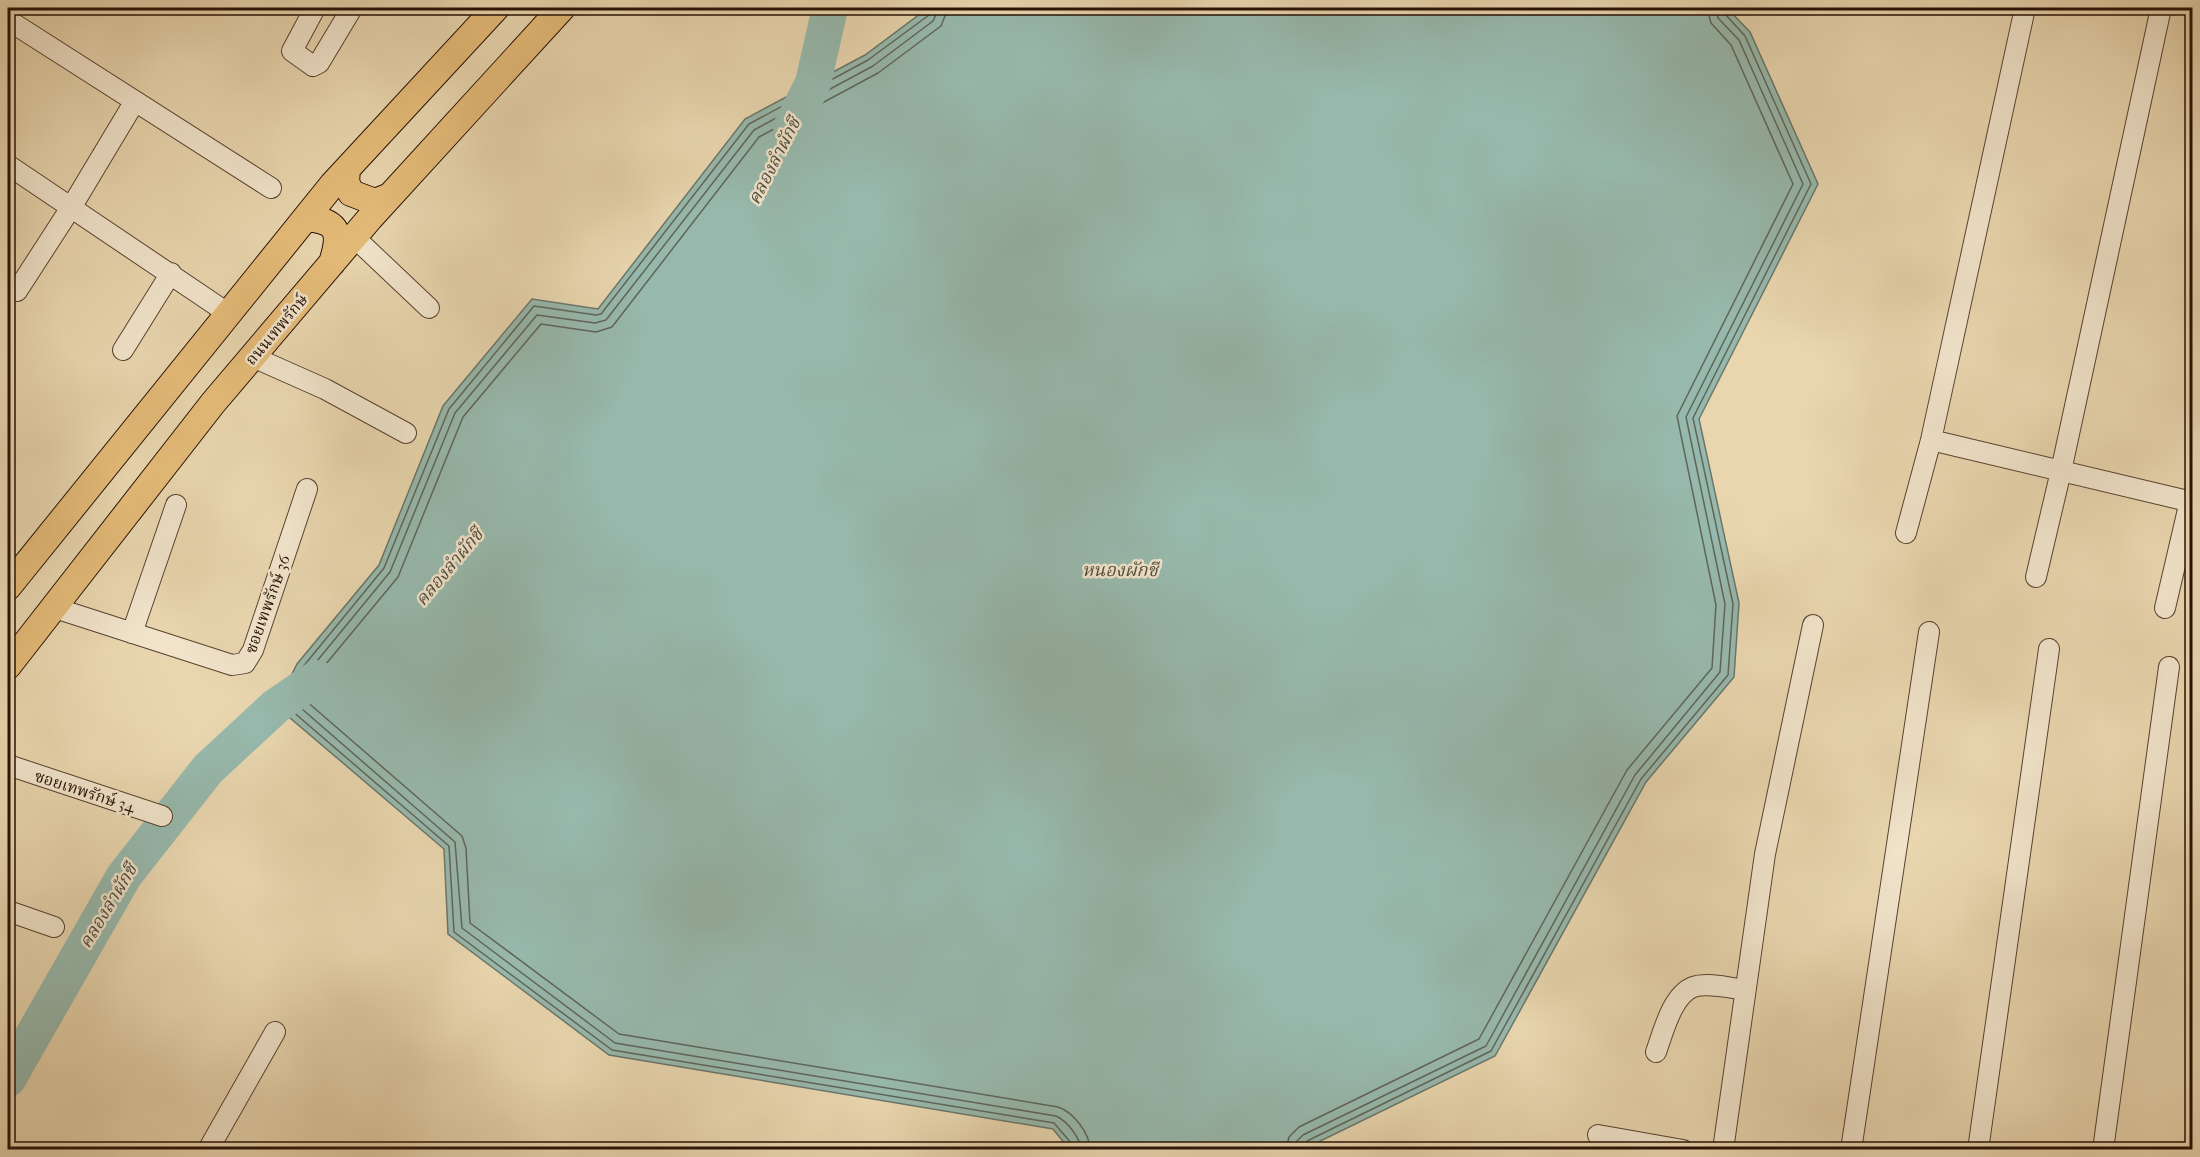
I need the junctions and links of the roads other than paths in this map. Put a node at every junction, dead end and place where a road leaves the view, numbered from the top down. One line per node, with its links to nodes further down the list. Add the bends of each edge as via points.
1 (315, 8): 2 (street, via 292,51 313,66 319,63)
2 (352, 8)
3 (495, 8): 10 (main road)
4 (562, 8): 12 (main road, ถนนเทพรักษ์)
5 (2025, 8): 24 (street)
6 (2161, 8): 25 (street)
7 (8, 20): 8 (street)
8 (135, 101): 11 (street); 13 (street)
9 (8, 165): 13 (street)
10 (347, 170): 12 (main road, via 346,182 351,193 375,202); 14 (main road)
11 (271, 188)
12 (390, 196): 15 (main road, ถนนเทพรักษ์)
13 (72, 206): 17 (street); 18 (street)
14 (306, 218): 16 (main road, via 325,220 335,229 338,243); 20 (main road)
15 (354, 237): 16 (main road, ถนนเทพรักษ์); 19 (street)
16 (332, 263): 22 (main road, ถนนเทพรักษ์)
17 (171, 273): 20 (street); 21 (street)
18 (17, 291)
19 (429, 308)
20 (229, 314): 31 (main road)
21 (123, 350)
22 (253, 357): 23 (street, via 325,389); 32 (main road, ถนนเทพรักษ์)
23 (406, 433)
24 (1930, 440): 25 (street); 29 (street)
25 (2061, 471): 27 (street); 30 (street)
26 (308, 489): 36 (street, ซอยเทพรักษ์ 36, via 253,650 244,663 232,665)
27 (2192, 501): 33 (street)
28 (176, 505): 36 (street)
29 (1906, 533)
30 (2036, 577)
31 (8, 587)
32 (52, 607): 36 (street, ซอยเทพรักษ์ 36); 38 (main road, ถนนเทพรักษ์)
33 (2165, 608)
34 (1813, 625): 44 (street, via 1774,802)
35 (1929, 632): 51 (street)
36 (132, 633)
37 (2049, 649): 52 (street)
38 (8, 666)
39 (2169, 668): 53 (street)
40 (8, 765): 41 (street, ซอยเทพรักษ์ 34)
41 (162, 816)
42 (8, 911): 43 (street)
43 (54, 927)
44 (1745, 990): 46 (street, via 1693,987 1672,1011); 50 (street)
45 (275, 1032): 48 (street)
46 (1656, 1052)
47 (1598, 1135): 49 (street)
48 (208, 1149)
49 (1683, 1149)
50 (1723, 1149)
51 (1851, 1149)
52 (1977, 1149)
53 (2103, 1149)

